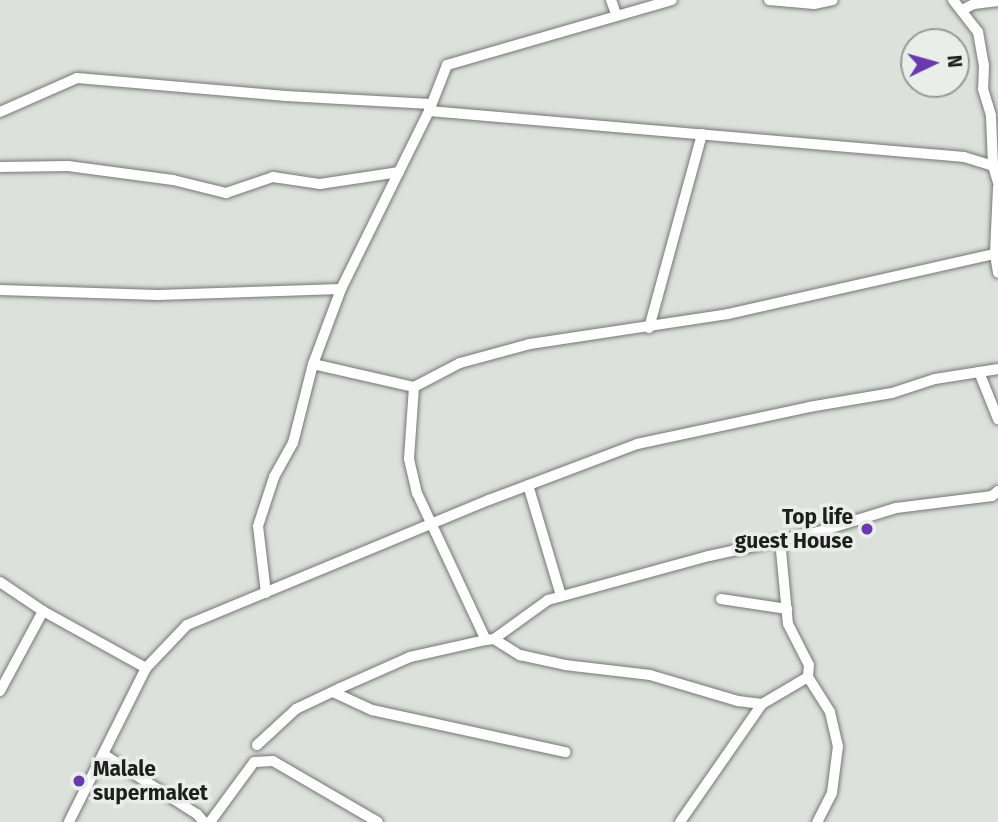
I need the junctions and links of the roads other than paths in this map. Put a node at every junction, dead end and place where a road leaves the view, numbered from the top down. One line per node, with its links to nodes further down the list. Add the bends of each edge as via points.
1 (611, 0): 8 (street)
2 (672, 0): 8 (street)
3 (769, 0): 4 (street, via 814,4)
4 (833, 0)
5 (953, 0): 7 (street)
6 (998, 1): 7 (street)
7 (962, 10): 13 (street, via 978,32)
8 (617, 14): 9 (street, via 447,65)
9 (430, 107): 10 (street, via 78,78); 11 (street); 14 (street)
10 (0, 112)
11 (702, 134): 13 (street, via 964,157); 21 (street)
12 (0, 167): 14 (street, via 68,166 173,180 226,193 273,177 320,184)
13 (995, 167): 15 (street)
14 (399, 172): 19 (street)
15 (998, 182)
16 (998, 187): 17 (street)
17 (995, 254): 18 (street); 21 (street)
18 (998, 274)
19 (341, 289): 20 (street, via 158,295); 22 (street)
20 (0, 290)
21 (649, 328): 25 (street, via 530,344 460,363)
22 (313, 364): 25 (street); 32 (street, via 293,443 274,477 258,526)
23 (998, 369): 24 (street)
24 (978, 372): 26 (street); 27 (street, via 637,444)
25 (414, 387): 29 (street, via 409,459)
26 (998, 419)
27 (528, 485): 29 (street); 33 (street)
28 (998, 491): 30 (street, via 992,496 896,508)
29 (431, 524): 32 (street); 37 (street)
30 (780, 540): 33 (street); 35 (street)
31 (0, 582): 36 (street)
32 (266, 593): 38 (street, via 187,625)
33 (561, 596): 37 (street)
34 (721, 599): 35 (street)
35 (787, 609): 39 (street, via 788,624 809,666)
36 (43, 611): 38 (street); 40 (street)
37 (490, 639): 41 (street, via 410,657); 42 (street, via 520,655 650,675)
38 (146, 668): 45 (street)
39 (808, 677): 42 (street); 51 (street, via 830,712 838,746 832,793)
40 (0, 691)
41 (335, 693): 43 (street, via 296,709); 44 (street, via 372,710)
42 (762, 704): 50 (street)
43 (257, 744)
44 (565, 752)
45 (103, 754): 46 (street); 47 (street)
46 (69, 822)
47 (204, 822)
48 (210, 822): 49 (street, via 254,762 274,761)
49 (378, 822)
50 (680, 822)
51 (817, 822)

